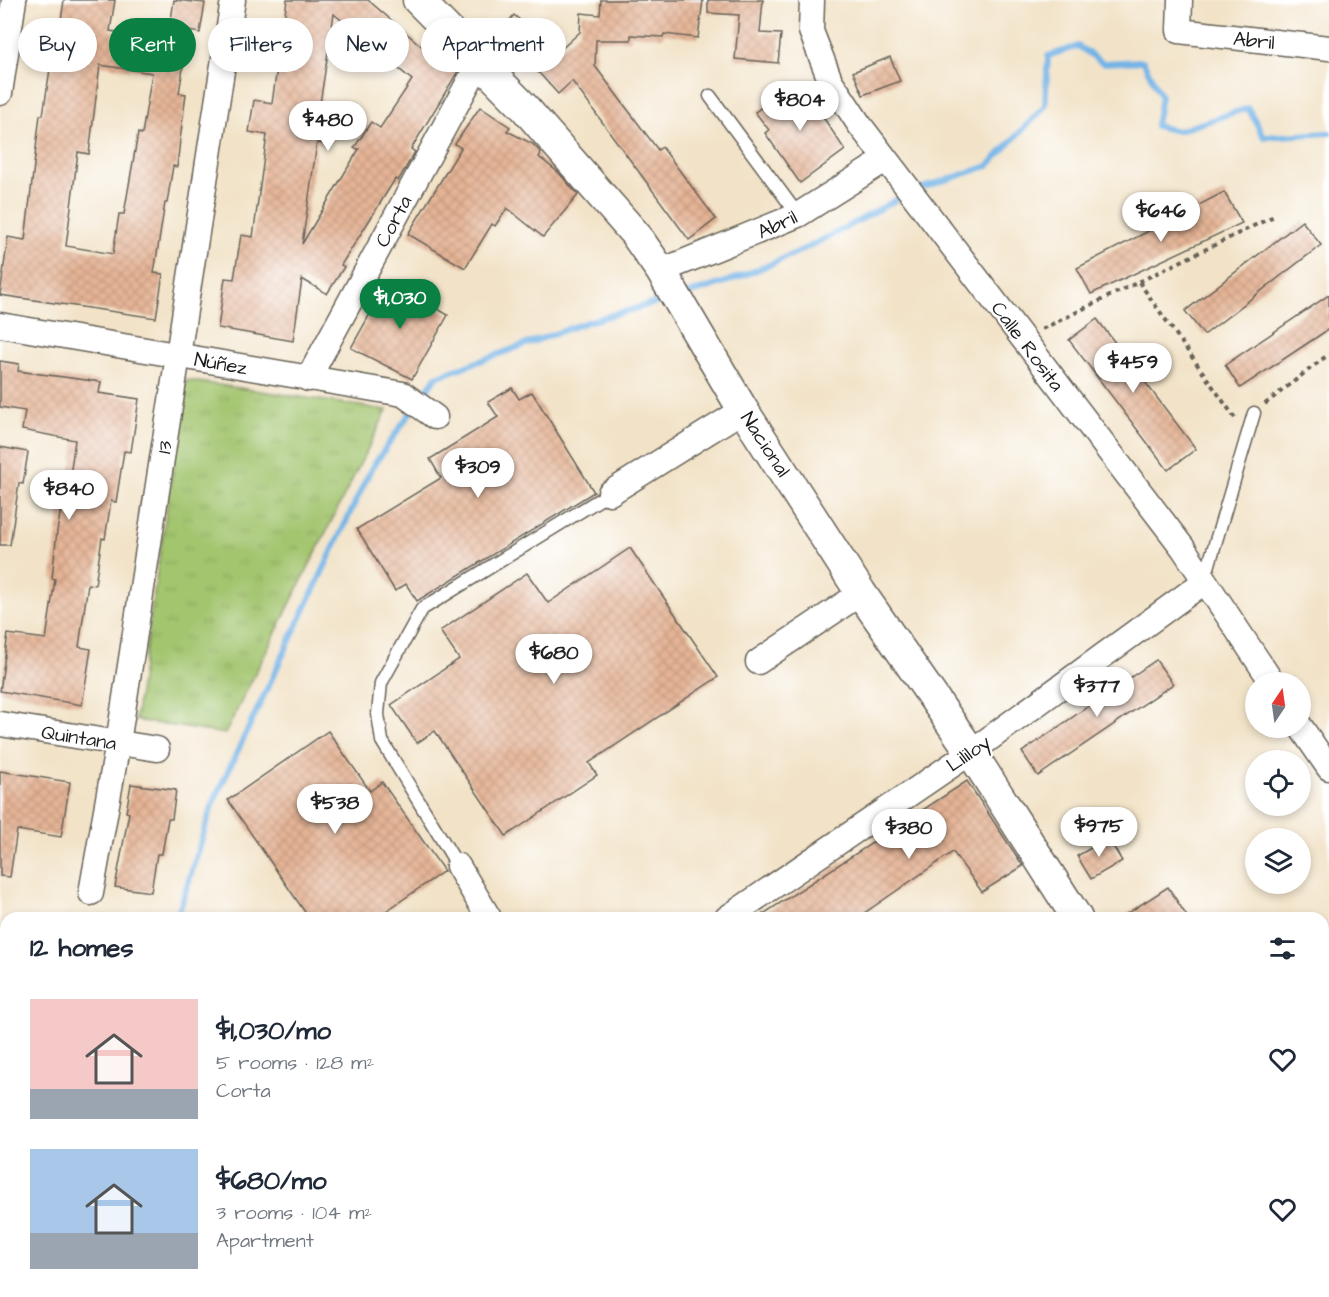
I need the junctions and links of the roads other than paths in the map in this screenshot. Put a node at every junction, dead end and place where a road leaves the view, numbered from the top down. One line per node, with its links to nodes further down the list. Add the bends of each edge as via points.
1 (14, 0): 10 (street)
2 (233, 0): 16 (street, 13)
3 (418, 0): 6 (street, Nacional)
4 (812, 0): 12 (street, Calle Rosita, via 811,31 830,80)
5 (1180, 0): 7 (street, Abril, via 1179,31)
6 (435, 18)
7 (1329, 48)
8 (474, 72): 17 (street, Corta)
9 (488, 72): 14 (street, Nacional, via 524,106 635,234)
10 (0, 93)
11 (710, 96): 13 (lane)
12 (893, 169): 13 (street, Abril); 22 (street, Calle Rosita, via 1183,548)
13 (798, 215): 14 (street, Abril)
14 (665, 278): 18 (street, Nacional)
15 (0, 325): 16 (street, Núñez)
16 (178, 356): 17 (street, Núñez); 28 (street, 13)
17 (308, 379): 20 (street, Núñez, via 403,394)
18 (743, 410): 21 (street); 23 (street, Nacional)
19 (1254, 413): 22 (lane)
20 (435, 417)
21 (610, 493): 32 (lane, via 422,609 381,683 378,714 382,741)
22 (1204, 582): 25 (street, Calle Rosita); 30 (street, Lililoy)
23 (861, 593): 24 (street); 30 (street, Nacional)
24 (758, 662)
25 (1265, 672)
26 (0, 724): 28 (street, Quintana)
27 (1308, 738): 31 (street)
28 (118, 743): 29 (street, Quintana); 33 (street, 13)
29 (157, 749)
30 (971, 752): 35 (street, Lililoy); 36 (street, Nacional)
31 (1329, 768)
32 (458, 866): 34 (street)
33 (90, 893)
34 (485, 912)
35 (736, 912)
36 (1073, 912)

